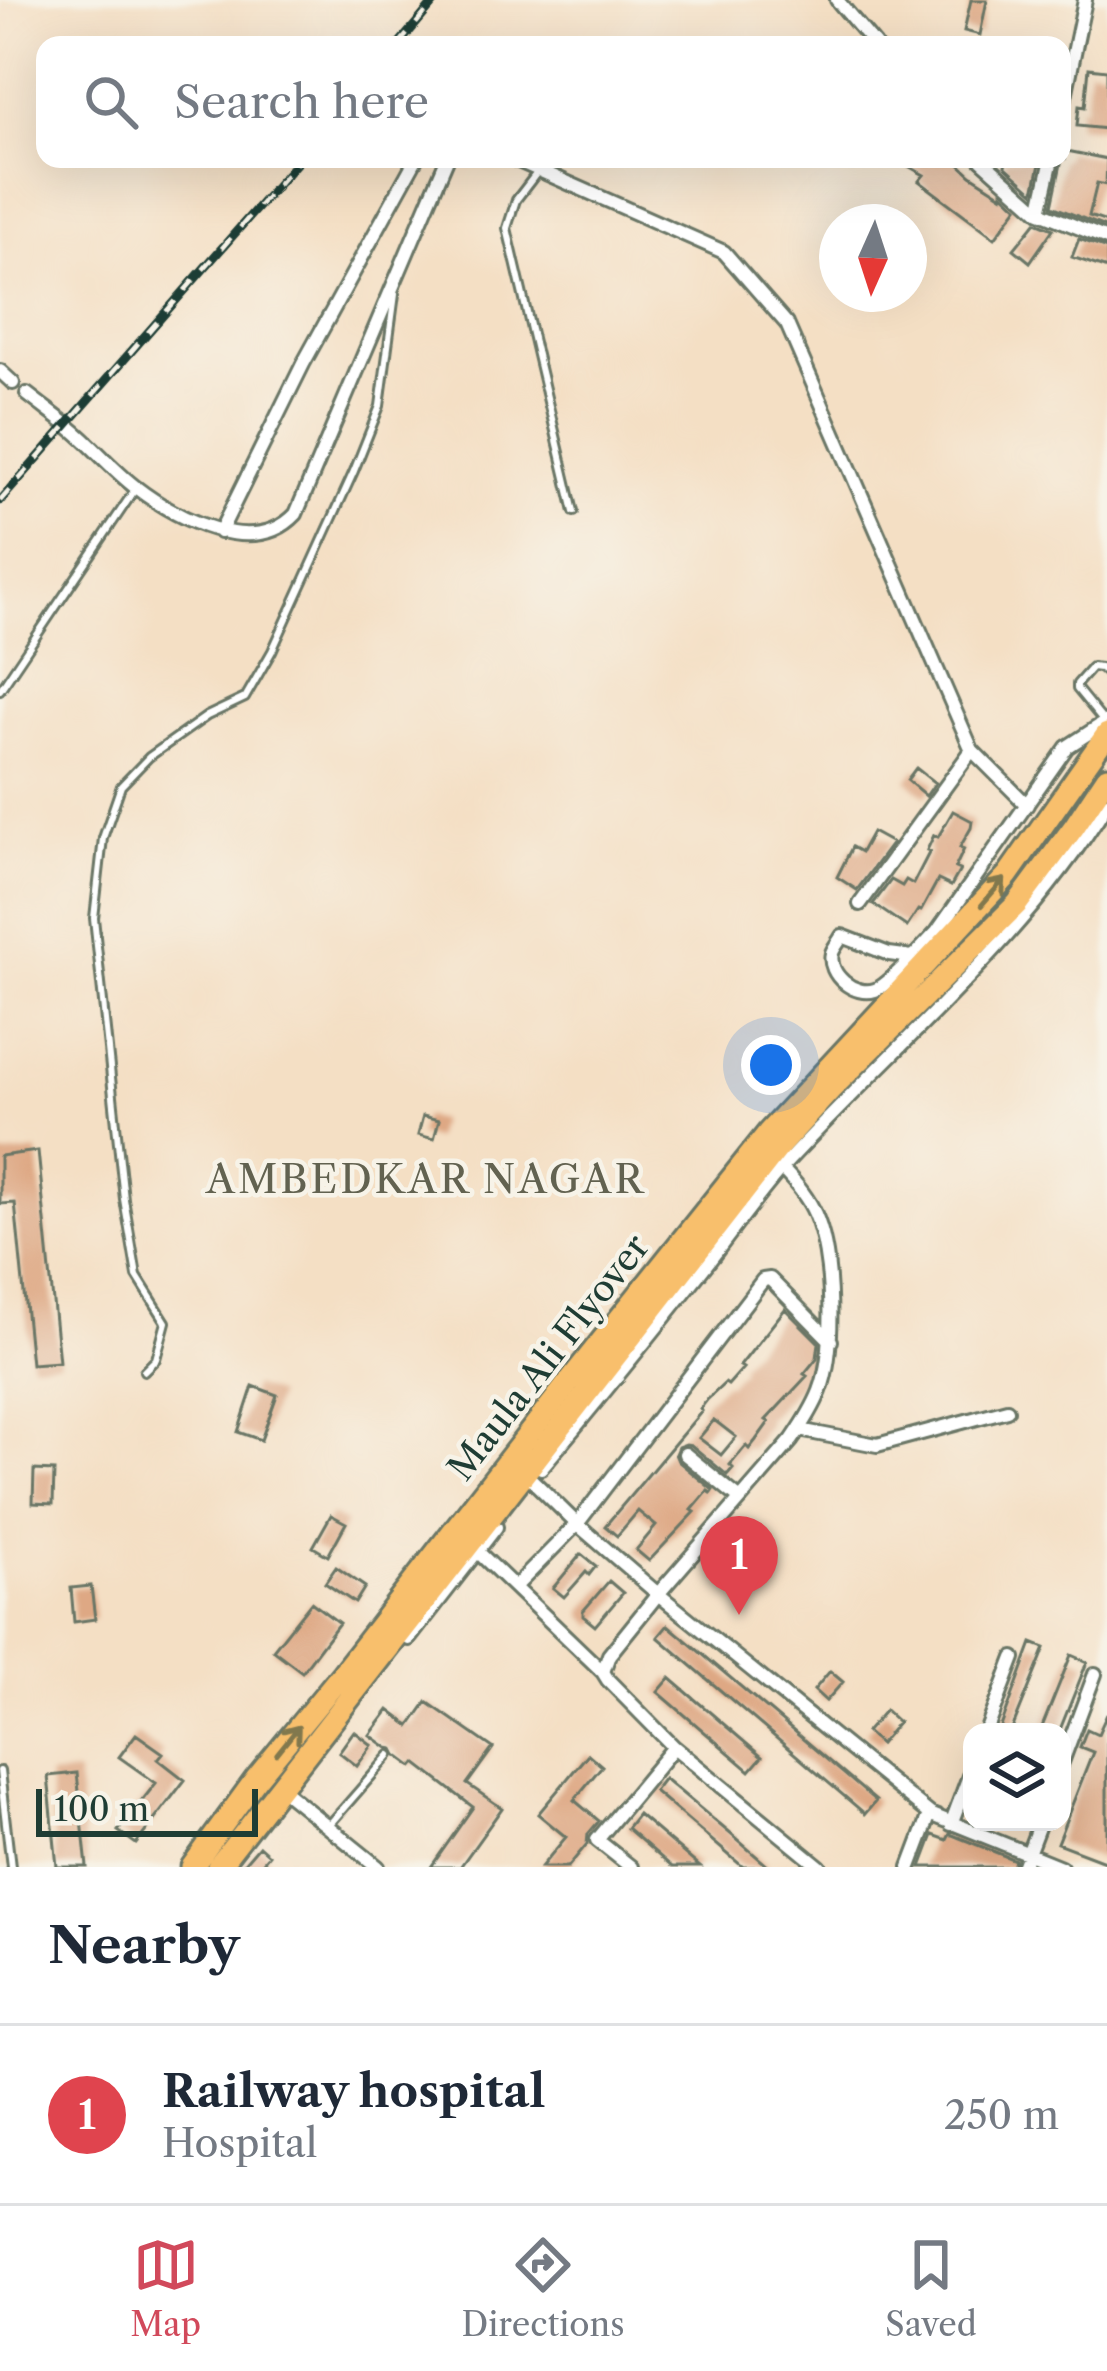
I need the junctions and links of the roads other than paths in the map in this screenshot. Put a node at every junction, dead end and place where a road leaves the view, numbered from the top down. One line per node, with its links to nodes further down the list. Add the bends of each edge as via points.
1 (837, 0): 3 (street)
2 (1085, 0): 4 (street)
3 (867, 36)
4 (1071, 51)
5 (411, 168): 19 (street)
6 (444, 168): 13 (street)
7 (534, 168): 10 (street)
8 (991, 168): 11 (street)
9 (1050, 168): 11 (street)
10 (539, 170): 18 (lane, via 507,228); 23 (street, via 724,252 787,324)
11 (1040, 212): 12 (street)
12 (1107, 239)
13 (397, 272): 19 (street, via 296,514 266,533); 31 (lane, via 380,406 272,651 244,698 149,757 121,786 103,838 94,918 124,1199 137,1276 166,1322 156,1359)
14 (0, 371): 15 (street)
15 (14, 382)
16 (26, 394): 17 (street)
17 (136, 488): 19 (street); 21 (lane)
18 (574, 512)
19 (220, 532)
20 (1107, 674): 22 (lane, via 1091,667 1077,684)
21 (0, 690)
22 (1103, 732): 26 (street, via 1066,748); 57 (main road, Maula Ali Flyover, one-way to 22, via 768,1133 1008,875)
23 (972, 750): 26 (street); 27 (street)
24 (1107, 777): 58 (main road, Maula Ali Flyover, via 1017,904 781,1144)
25 (1107, 803): 29 (street, via 988,958)
26 (1027, 805): 28 (street)
27 (860, 904)
28 (912, 957): 28 (street, via 882,987 861,992 838,977 832,953 842,937)
29 (781, 1168): 30 (street, via 817,1217); 35 (street)
30 (831, 1341): 33 (street, via 821,1388); 37 (street, via 763,1280)
31 (143, 1371)
32 (1007, 1409): 33 (street, via 877,1445)
33 (799, 1430): 36 (street)
34 (685, 1454): 36 (street)
35 (532, 1480): 37 (street); 38 (street)
36 (739, 1498): 40 (street)
37 (577, 1524): 39 (street); 40 (street)
38 (477, 1551): 39 (street); 49 (street)
39 (515, 1587): 42 (street)
40 (658, 1594): 42 (street); 51 (street)
41 (1014, 1658): 44 (street)
42 (604, 1672): 46 (street)
43 (1095, 1674): 45 (street)
44 (989, 1723)
45 (1071, 1738)
46 (674, 1747): 60 (street, via 597,1840); 61 (street)
47 (390, 1755): 53 (lane)
48 (0, 1771): 56 (lane)
49 (284, 1791): 53 (street); 58 (street)
50 (963, 1792): 52 (street)
51 (930, 1814): 52 (street); 62 (street)
52 (951, 1824): 55 (street)
53 (328, 1826): 59 (street)
54 (1036, 1831): 55 (street)
55 (1025, 1860): 63 (street)
56 (11, 1867)
57 (192, 1867)
58 (221, 1867)
59 (377, 1867)
60 (631, 1867)
61 (820, 1867)
62 (910, 1867)
63 (1061, 1867)

